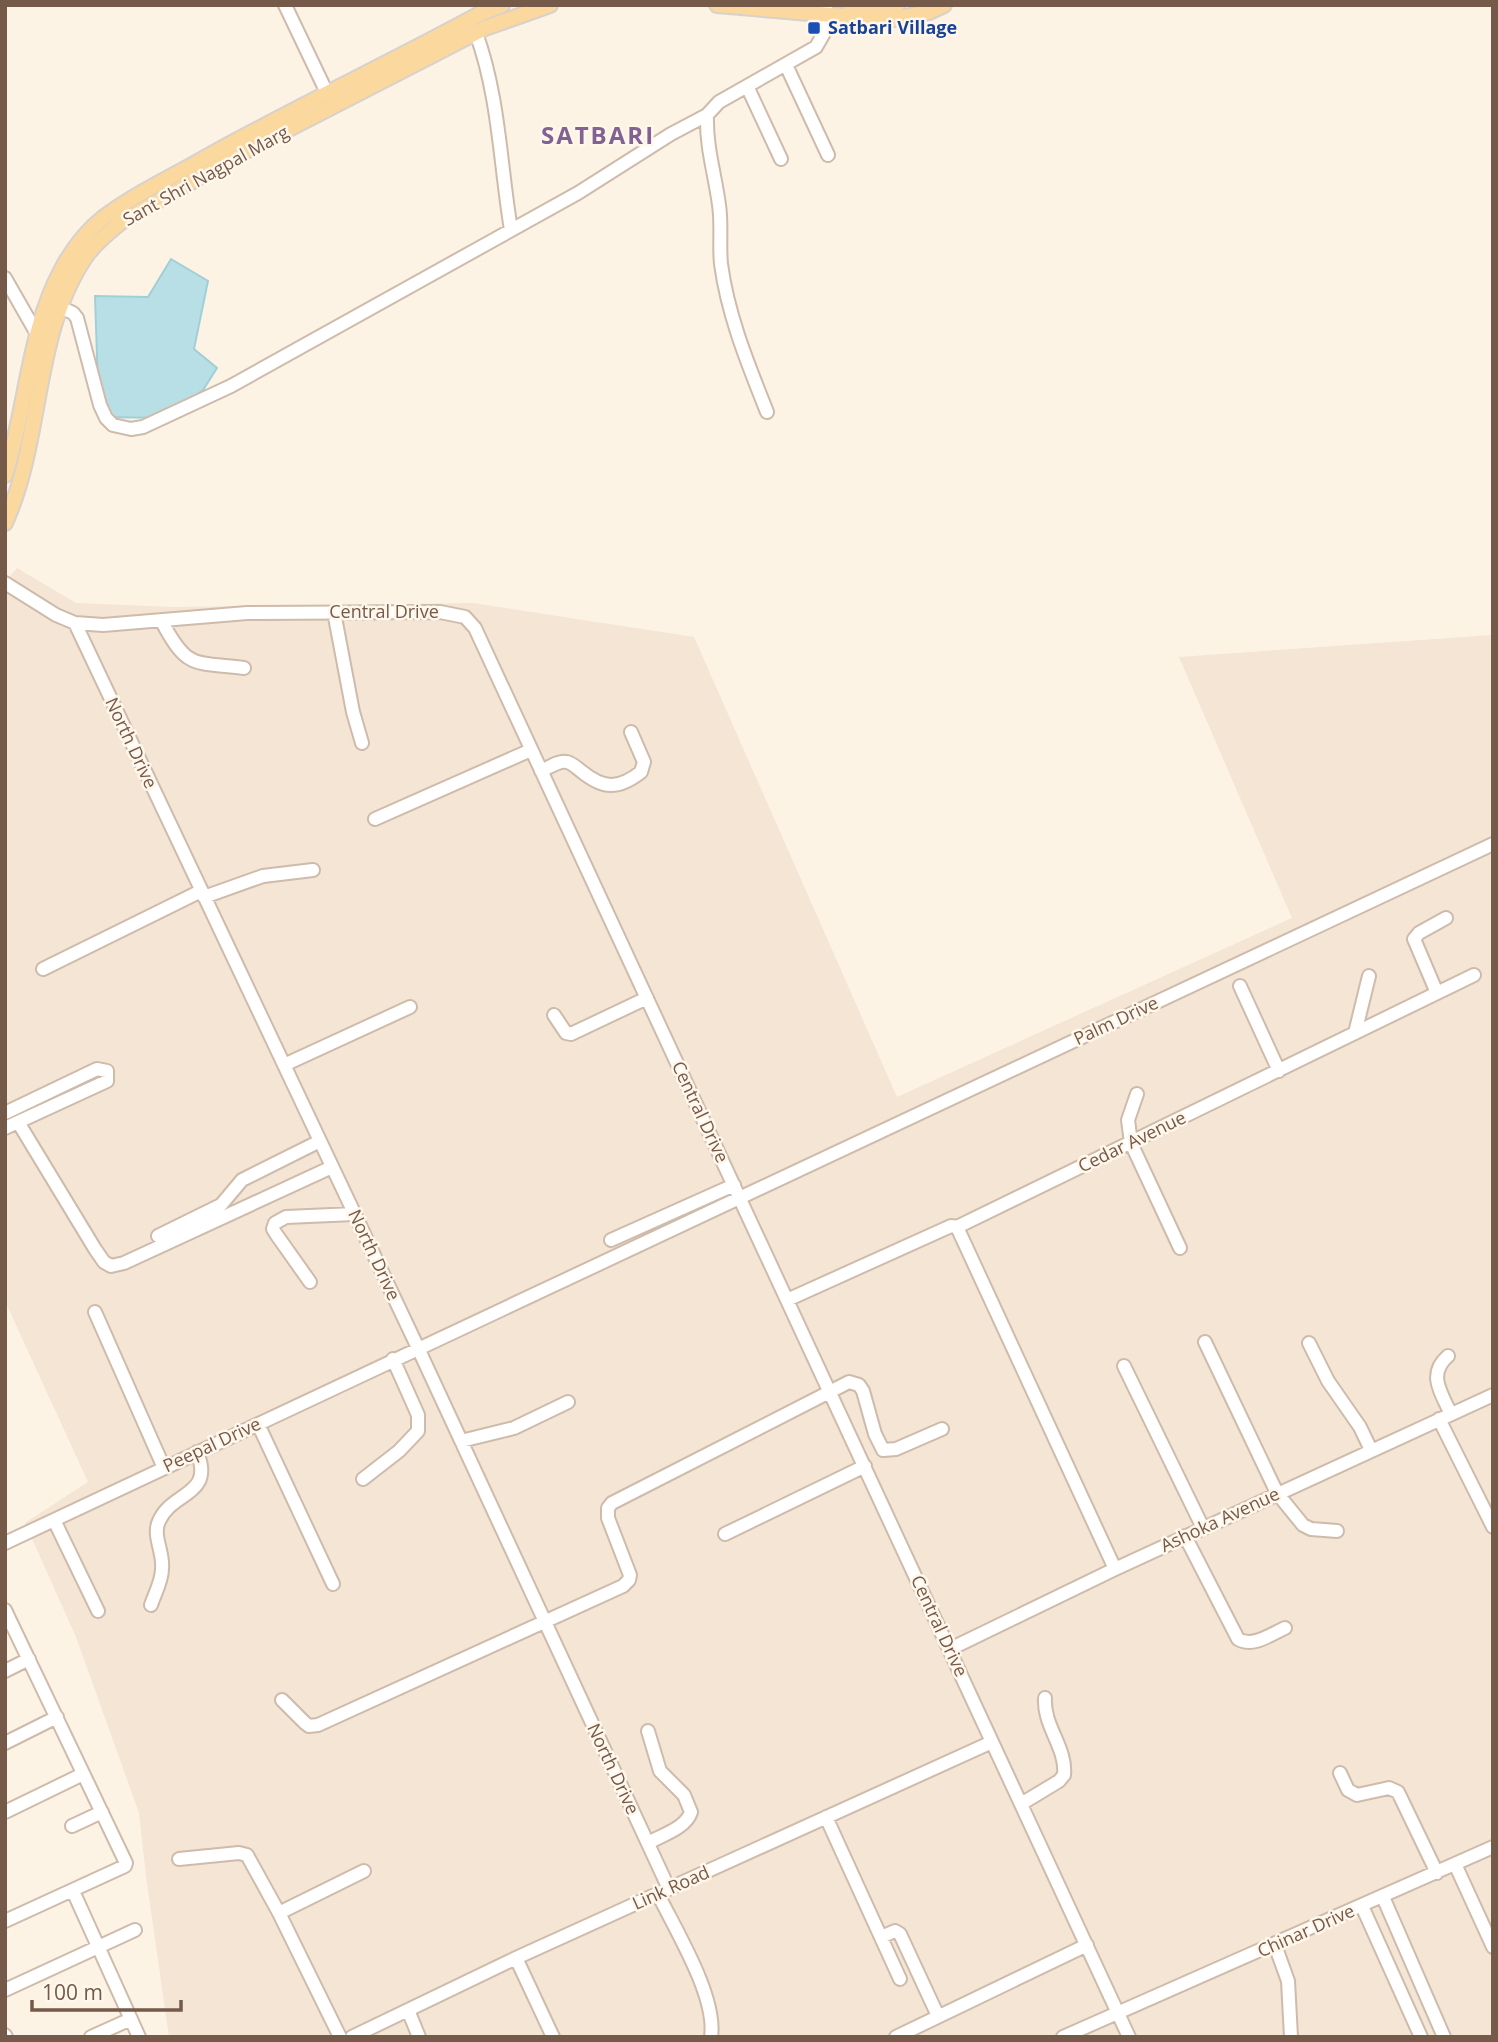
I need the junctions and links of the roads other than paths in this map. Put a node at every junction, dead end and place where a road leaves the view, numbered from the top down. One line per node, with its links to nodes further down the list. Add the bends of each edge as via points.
1 (285, 5): 12 (street)
2 (502, 5): 9 (main road, Sant Shri Nagpal Marg)
3 (550, 5): 9 (main road, Sant Shri Nagpal Marg)
4 (717, 5): 8 (main road)
5 (850, 5): 6 (main road)
6 (897, 5)
7 (944, 5): 8 (main road, via 890,20)
8 (826, 10): 10 (street, via 820,44)
9 (479, 20): 12 (main road, Sant Shri Nagpal Marg); 16 (street, via 497,114); 18 (main road, Sant Shri Nagpal Marg, via 121,222 87,254)
10 (786, 65): 11 (street); 14 (street)
11 (747, 86): 13 (street, via 714,105); 15 (street)
12 (327, 93): 18 (main road, Sant Shri Nagpal Marg, via 103,219 63,266)
13 (707, 115): 16 (street); 20 (street, via 726,288 740,342)
14 (828, 155)
15 (781, 159)
16 (511, 230): 18 (street, via 256,373 144,428 122,428 106,418 77,318)
17 (5, 278): 19 (street)
18 (53, 304): 19 (main road, Sant Shri Nagpal Marg); 22 (main road, Sant Shri Nagpal Marg, via 29,443)
19 (37, 334): 21 (main road, Sant Shri Nagpal Marg)
20 (767, 412)
21 (5, 475)
22 (5, 523)
23 (5, 583): 26 (street, Central Drive)
24 (334, 612): 25 (street, Central Drive); 29 (street); 30 (street, Central Drive, via 440,612 465,617 475,628)
25 (161, 620): 26 (street, Central Drive); 27 (street, via 174,645 190,660)
26 (75, 623): 35 (street, North Drive)
27 (244, 668)
28 (631, 732): 31 (street, via 644,762 640,772 623,782 603,786 567,762)
29 (362, 744)
30 (531, 750): 31 (street, Central Drive); 32 (street)
31 (541, 771): 42 (street, Central Drive)
32 (375, 819)
33 (1493, 844): 56 (street, Palm Drive)
34 (313, 870): 35 (street, via 263,876)
35 (203, 894): 37 (street); 46 (street, North Drive)
36 (1447, 918): 41 (street, via 1414,939)
37 (43, 969)
38 (1474, 975): 41 (street, Cedar Avenue)
39 (1369, 976): 45 (street)
40 (1240, 986): 47 (street)
41 (1437, 993): 45 (street, Cedar Avenue)
42 (647, 998): 44 (street, via 571,1034); 55 (street, Central Drive)
43 (410, 1007): 46 (street)
44 (554, 1015)
45 (1355, 1033): 47 (street, Cedar Avenue)
46 (284, 1065): 52 (street, North Drive)
47 (1279, 1071): 53 (street, Cedar Avenue)
48 (1137, 1094): 53 (street, via 1128,1119)
49 (5, 1112): 50 (street, via 97,1069 107,1071 107,1081)
50 (18, 1122): 51 (street); 54 (street, via 95,1249 111,1266)
51 (5, 1128)
52 (320, 1141): 54 (street, North Drive); 59 (street, via 242,1180 221,1205)
53 (1131, 1143): 58 (street, Cedar Avenue); 61 (street)
54 (332, 1167): 57 (street, North Drive)
55 (734, 1185): 56 (street, Central Drive); 60 (street)
56 (740, 1198): 63 (street, Central Drive); 67 (street, Palm Drive)
57 (354, 1213): 62 (street, via 286,1217 275,1223 273,1229); 67 (street, North Drive)
58 (957, 1227): 63 (street, Cedar Avenue); 91 (street)
59 (158, 1236)
60 (611, 1240)
61 (1180, 1248)
62 (310, 1282)
63 (787, 1300): 71 (street, Central Drive)
64 (96, 1312): 81 (street)
65 (1205, 1342): 83 (street)
66 (1309, 1343): 78 (street)
67 (418, 1348): 69 (street, Peepal Drive); 77 (street, North Drive)
68 (1448, 1356): 74 (street, via 1436,1374)
69 (393, 1359): 75 (street, Peepal Drive); 82 (street, via 418,1415 418,1431)
70 (1124, 1366): 86 (street)
71 (829, 1390): 76 (street, via 849,1382 859,1385 883,1450); 80 (street, Central Drive); 96 (street, via 612,1503 608,1518 629,1580)
72 (1493, 1395): 74 (street, Ashoka Avenue)
73 (568, 1402): 77 (street, via 514,1429)
74 (1445, 1416): 78 (street, Ashoka Avenue); 85 (street)
75 (258, 1424): 79 (street, Peepal Drive); 92 (street)
76 (942, 1429)
77 (461, 1441): 96 (street, North Drive)
78 (1371, 1450): 83 (street, Ashoka Avenue)
79 (197, 1452): 81 (street, Peepal Drive); 93 (street, via 202,1469 197,1485 165,1511 157,1528 162,1573)
80 (865, 1466): 88 (street); 98 (street, Central Drive)
81 (164, 1468): 84 (street, Peepal Drive)
82 (363, 1479)
83 (1278, 1493): 86 (street, Ashoka Avenue); 87 (street, via 1303,1525)
84 (54, 1520): 90 (street, Peepal Drive); 95 (street)
85 (1493, 1527)
86 (1203, 1528): 89 (street, Ashoka Avenue)
87 (1337, 1531)
88 (725, 1534)
89 (1185, 1536): 91 (street, Ashoka Avenue); 97 (street, via 1238,1639 1253,1642)
90 (5, 1543)
91 (1115, 1569): 98 (street, Ashoka Avenue)
92 (333, 1584)
93 (151, 1605)
94 (5, 1610): 99 (street)
95 (98, 1611)
96 (544, 1620): 102 (street, via 318,1726 309,1726); 114 (street, North Drive)
97 (1285, 1628)
98 (950, 1649): 105 (street, Central Drive)
99 (29, 1660): 100 (street); 103 (street)
100 (5, 1671)
101 (1045, 1698): 109 (street, via 1045,1715 1063,1759 1063,1775)
102 (282, 1700)
103 (57, 1717): 106 (street); 108 (street)
104 (648, 1731): 114 (street, via 660,1771 684,1795 691,1812 681,1825)
105 (992, 1742): 109 (street, Central Drive); 112 (street, Link Road)
106 (5, 1743)
107 (1340, 1773): 119 (street, via 1348,1790 1357,1795 1390,1788 1398,1792)
108 (83, 1774): 110 (street); 111 (street)
109 (1021, 1804): 128 (street, Central Drive)
110 (5, 1812)
111 (102, 1812): 113 (street); 120 (street, via 126,1864)
112 (826, 1817): 121 (street, Link Road); 127 (street)
113 (72, 1826)
114 (648, 1843): 121 (street, North Drive)
115 (1493, 1847): 117 (street, Chinar Drive)
116 (179, 1859): 124 (street, via 247,1855)
117 (1455, 1864): 119 (street, Chinar Drive); 131 (street)
118 (365, 1871): 124 (street)
119 (1437, 1873): 122 (street, Chinar Drive)
120 (73, 1891): 125 (street); 130 (street)
121 (664, 1892): 132 (street, Link Road); 145 (street, North Drive, via 708,2000)
122 (1383, 1897): 123 (street, Chinar Drive); 151 (street)
123 (1362, 1906): 129 (street, Chinar Drive); 150 (street)
124 (279, 1913): 141 (street)
125 (5, 1921)
126 (135, 1930): 130 (street)
127 (881, 1937): 133 (street); 137 (street, via 895,1931 900,1934)
128 (1087, 1945): 136 (street, Central Drive); 137 (street)
129 (1275, 1945): 136 (street, Chinar Drive); 149 (street, via 1288,1981)
130 (99, 1947): 134 (street); 138 (street)
131 (1493, 1947)
132 (516, 1958): 135 (street, Link Road); 144 (street)
133 (900, 1979)
134 (5, 1990)
135 (408, 2010): 142 (street, Link Road); 143 (street)
136 (1117, 2011): 147 (street, Chinar Drive); 148 (street, Central Drive)
137 (938, 2016): 146 (street)
138 (131, 2019): 139 (street); 140 (street)
139 (91, 2037)
140 (139, 2037)
141 (340, 2037)
142 (352, 2037)
143 (419, 2037)
144 (553, 2037)
145 (711, 2037)
146 (896, 2037)
147 (1063, 2037)
148 (1129, 2037)
149 (1291, 2037)
150 (1421, 2037)
151 (1444, 2037)

